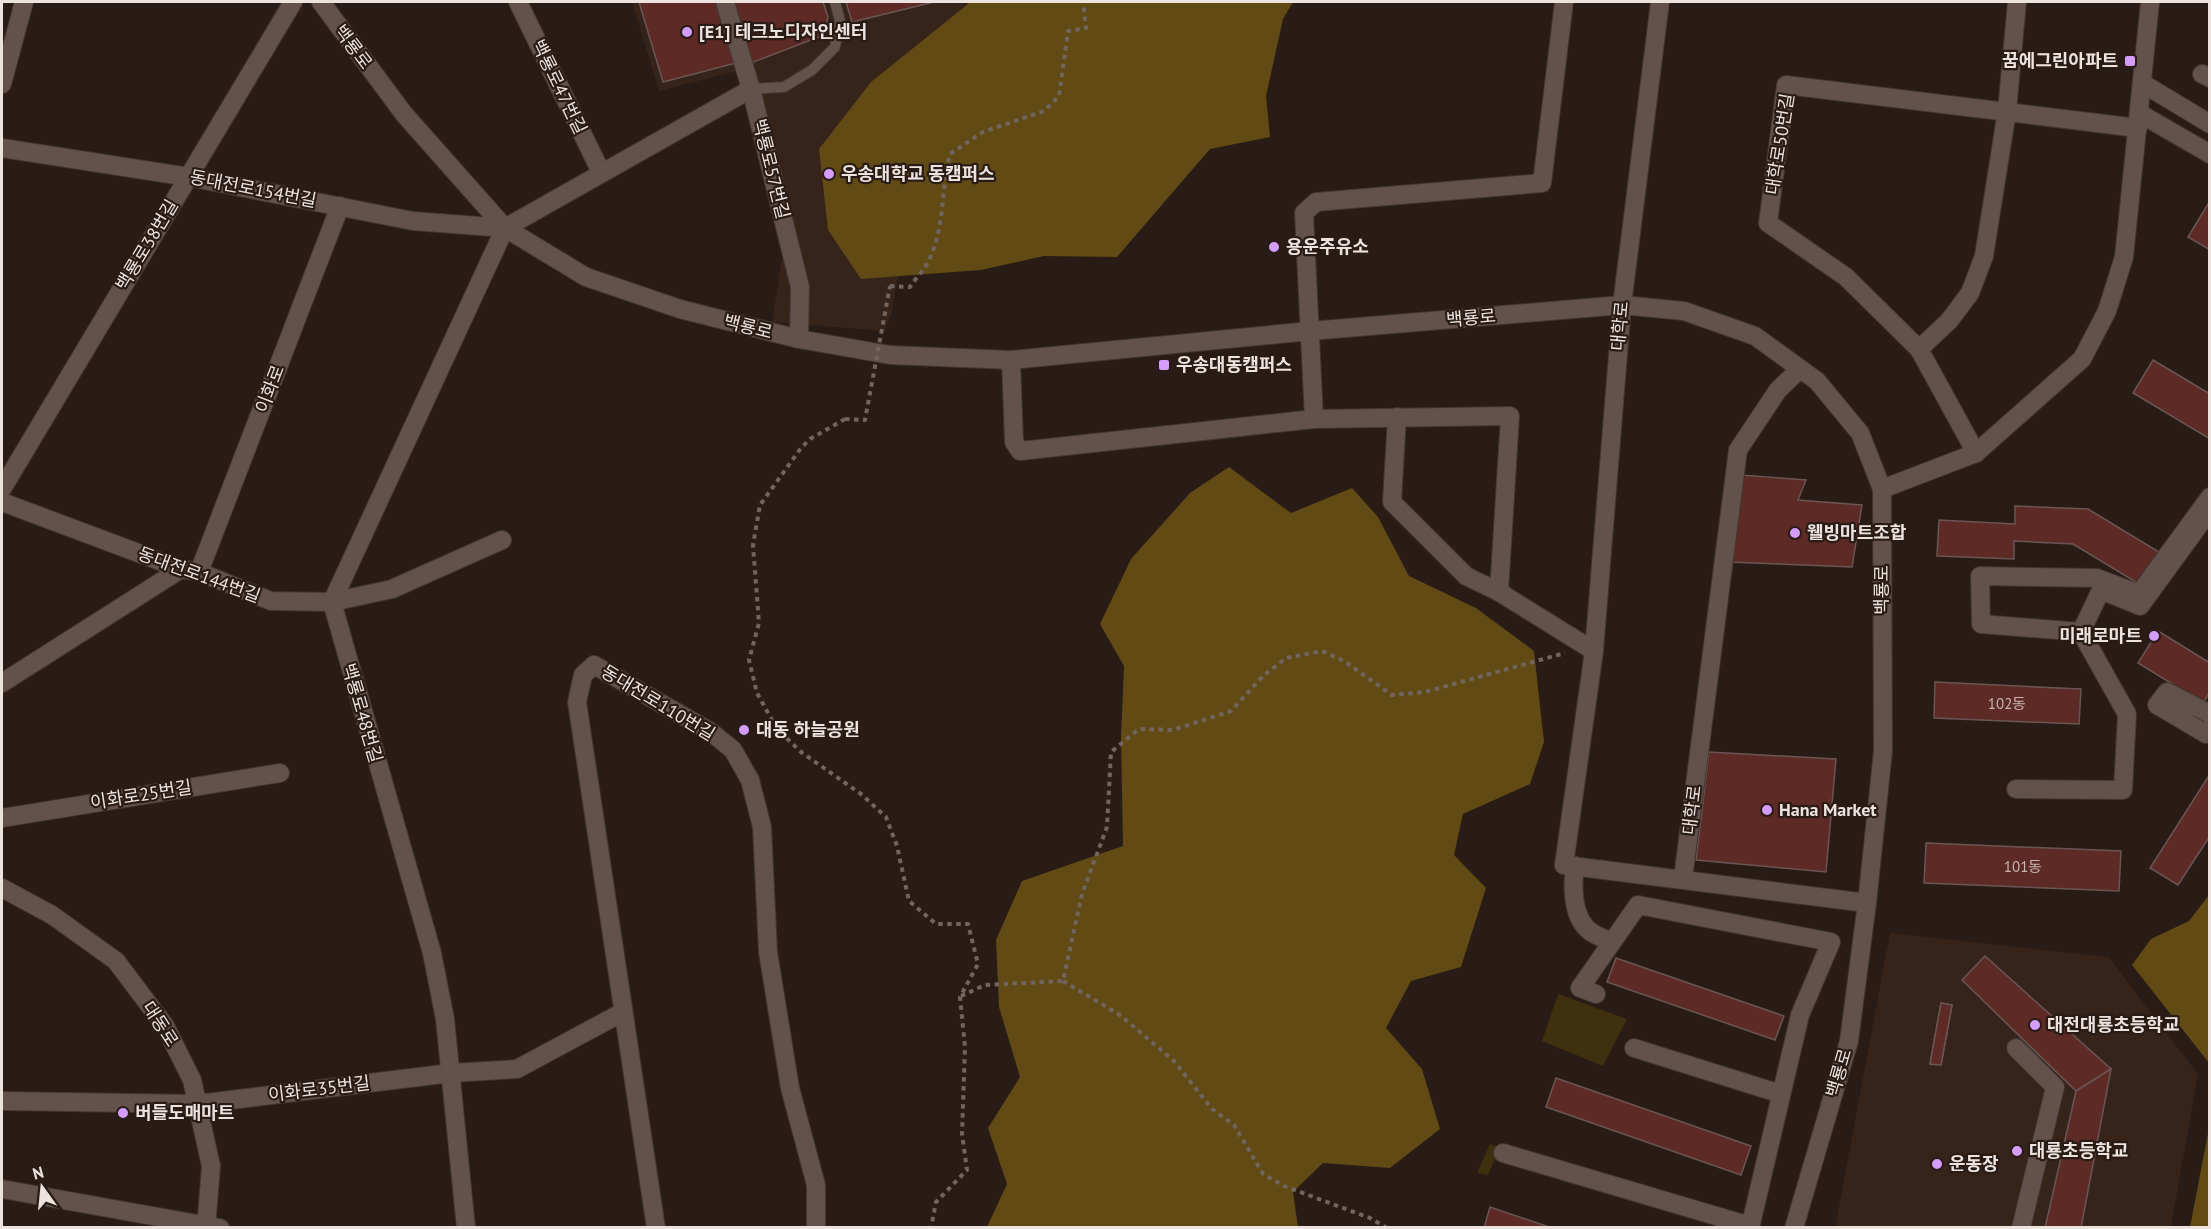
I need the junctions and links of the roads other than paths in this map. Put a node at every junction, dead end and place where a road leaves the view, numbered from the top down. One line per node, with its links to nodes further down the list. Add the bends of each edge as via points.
1 (24, 2): 12 (street)
2 (293, 2): 20 (street, 백룡로38번길)
3 (321, 2): 22 (street, 백룡로, via 404,114)
4 (518, 2): 19 (street, 백룡로47번길)
5 (725, 2): 13 (street, 백룡로57번길)
6 (835, 2): 13 (lane, via 840,21 835,46 812,69 784,87)
7 (1564, 2): 24 (street, via 1542,183 1316,202 1304,213)
8 (1660, 2): 23 (street, 대학로)
9 (2017, 2): 14 (street)
10 (2150, 2): 11 (street)
11 (2142, 83): 15 (street); 16 (street)
12 (2, 84)
13 (751, 89): 19 (street); 25 (street, 백룡로57번길, via 800,287)
14 (2007, 111): 15 (street, 대학로50번길); 26 (street, via 1984,256 1970,293 1949,321); 26 (street, 대학로50번길, via 1786,86 1768,223 1846,277)
15 (2139, 121): 18 (street); 31 (street, via 2124,257 2107,311 2082,359)
16 (2210, 124)
17 (2, 148): 20 (street, 동대전로154번길)
18 (2210, 154)
19 (601, 172): 22 (street)
20 (189, 177): 21 (street, 동대전로154번길); 32 (street, 백룡로38번길)
21 (340, 206): 22 (street, 동대전로154번길, via 413,221); 38 (street, 이화로)
22 (505, 228): 25 (street, 백룡로, via 586,277 680,309); 40 (street)
23 (1622, 306): 24 (street, 백룡로); 28 (street, 백룡로, via 1684,311 1755,336); 42 (street, 대학로)
24 (1310, 331): 27 (street, 백룡로); 30 (street)
25 (799, 339): 27 (street, 백룡로, via 890,355)
26 (1919, 349): 31 (street, 대학로50번길)
27 (1011, 360): 30 (street, via 1014,442 1020,451)
28 (1800, 369): 33 (street, 백룡로, via 1817,381 1860,433); 50 (street, 대학로, via 1778,390 1738,450)
29 (1397, 417): 30 (street); 39 (street, via 1392,502 1466,576); 39 (street, via 1510,416)
30 (1314, 419)
31 (1976, 453): 33 (street)
32 (2, 489)
33 (1882, 489): 52 (street, 백룡로, via 1883,751)
34 (2210, 497): 41 (street, via 2139,594 2097,578 1980,576 1981,624)
35 (2, 502): 38 (street, 동대전로144번길)
36 (2210, 510): 41 (street, via 2140,606 2102,590)
37 (502, 540): 40 (street, 동대전로144번길, via 392,589)
38 (190, 570): 40 (street, 동대전로144번길, via 272,601); 43 (street)
39 (1499, 592): 42 (street)
40 (332, 602): 58 (street, 백룡로48번길, via 432,953)
41 (2081, 632): 47 (street, via 2127,714 2123,790)
42 (1588, 647): 49 (street, 대학로)
43 (2, 683)
44 (2210, 714): 45 (street, via 2167,692 2157,705 2206,734)
45 (2210, 729)
46 (280, 773): 48 (street, 이화로25번길)
47 (2016, 789)
48 (2, 818)
49 (1570, 865): 50 (street); 53 (street, 대학로, via 1576,909 1588,931)
50 (1683, 878): 52 (street)
51 (2, 888): 61 (street, 대동로, via 52,915 116,961 165,1026 192,1080)
52 (1867, 903): 69 (street, 백룡로, via 1849,1041)
53 (1612, 942): 54 (street, via 1580,988); 59 (street, via 1638,905 1831,942 1800,1016)
54 (1596, 994)
55 (622, 1012): 58 (street, 이화로35번길, via 517,1069); 66 (street, 동대전로110번길); 67 (street, 동대전로110번길, via 577,702 583,675 594,665 711,732 733,750 750,780 762,827 768,952 790,1088 816,1185)
56 (1635, 1048): 59 (street)
57 (2016, 1048): 70 (street, via 2055,1087)
58 (451, 1074): 61 (street, 이화로35번길); 65 (street, 백룡로48번길)
59 (1781, 1094): 68 (street)
60 (2, 1101): 61 (street, 이화로35번길)
61 (198, 1104): 64 (street, 대동로, via 211,1166)
62 (1503, 1153): 68 (street)
63 (2, 1189): 64 (street)
64 (211, 1227)
65 (466, 1227)
66 (656, 1227)
67 (816, 1227)
68 (1750, 1227)
69 (1794, 1227)
70 (2021, 1227)

